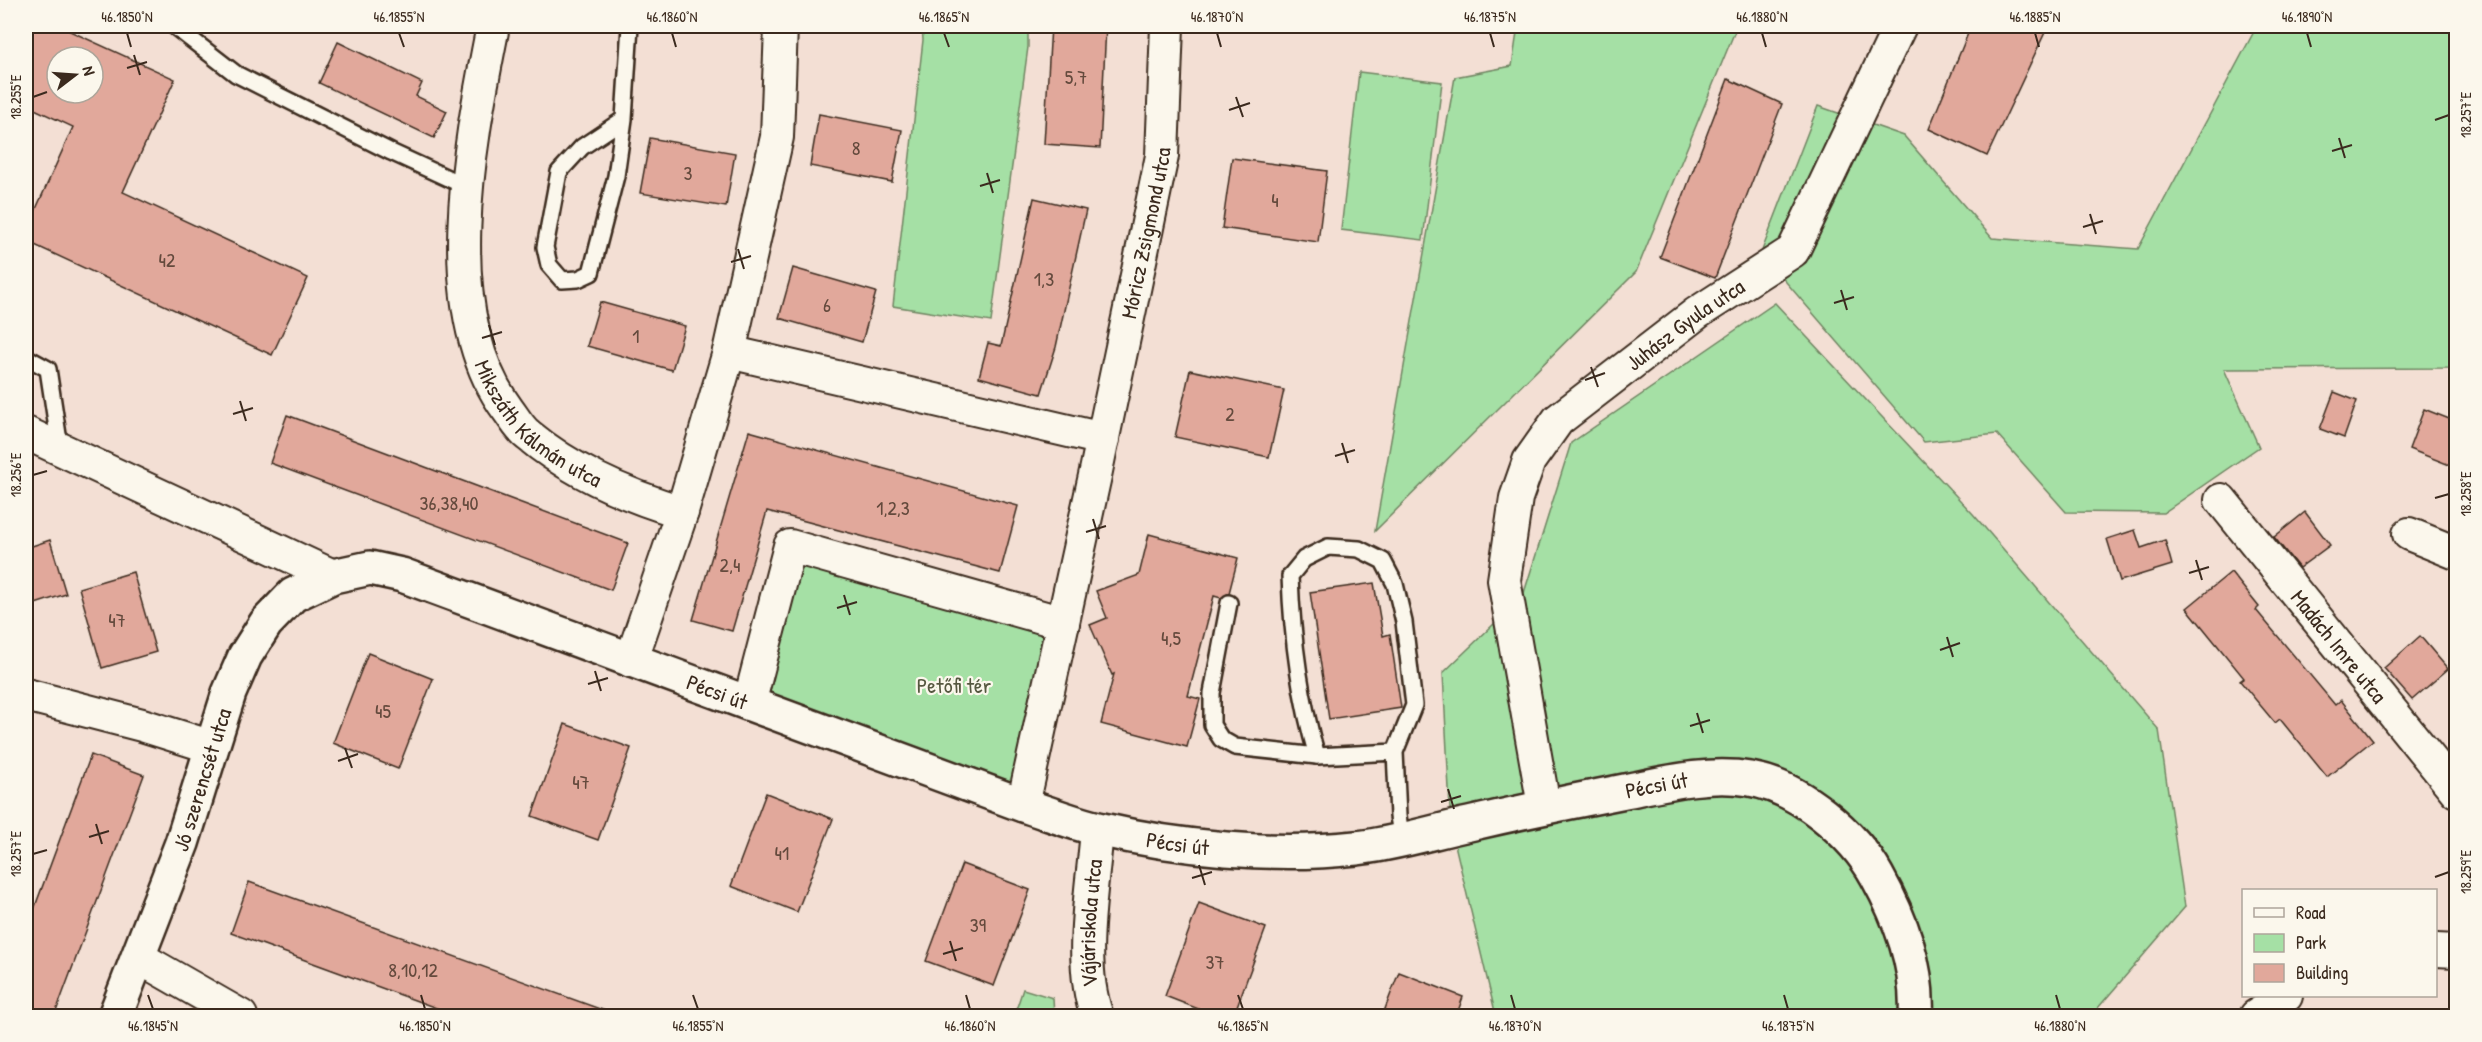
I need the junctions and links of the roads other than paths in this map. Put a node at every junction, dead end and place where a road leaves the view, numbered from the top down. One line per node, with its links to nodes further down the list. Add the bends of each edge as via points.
1 (174, 26): 8 (lane, via 236,74)
2 (493, 26): 8 (street, Mikszáth Kálmán utca)
3 (630, 26): 7 (lane)
4 (781, 26): 9 (street, via 777,137)
5 (1167, 26): 12 (street, Móricz Zsigmond utca, via 1162,156)
6 (1900, 26): 29 (street, Juhász Gyula utca, via 1793,251 1697,313 1558,420 1529,461 1516,498 1504,580)
7 (624, 119): 7 (lane, via 616,176 591,273 562,280 549,265 545,247 559,172 582,147)
8 (467, 187): 15 (street, Mikszáth Kálmán utca, via 468,307 484,369 495,393 526,434 558,456 607,484)
9 (729, 352): 12 (street); 15 (street)
10 (26, 357): 13 (lane, via 48,369)
11 (26, 433): 13 (street)
12 (1103, 439): 20 (street, Móricz Zsigmond utca)
13 (60, 448): 18 (street)
14 (2222, 500): 27 (street, Madách Imre utca)
15 (682, 512): 21 (street)
16 (2409, 534): 17 (street)
17 (2457, 553)
18 (333, 576): 21 (main road, Pécsi út, via 370,568 402,575); 24 (main road, Jó szerencsét utca, via 293,596 266,623 245,656)
19 (1229, 603): 26 (lane, via 1212,693 1212,725 1221,739 1235,747)
20 (1063, 623): 23 (street, via 790,546); 28 (street, Móricz Zsigmond utca)
21 (631, 661): 23 (main road, Pécsi út)
22 (26, 695): 24 (street)
23 (749, 704): 28 (main road, Pécsi út)
24 (212, 747): 34 (main road, Jó szerencsét utca, via 182,843)
25 (1395, 752): 26 (lane); 26 (lane, via 1414,705 1395,584 1383,561 1359,549 1328,547 1304,559 1290,576 1305,715); 31 (lane)
26 (1317, 756)
27 (2457, 791)
28 (1023, 806): 30 (main road, Pécsi út)
29 (1544, 806): 31 (main road, Pécsi út); 39 (main road, Pécsi út, via 1676,781 1721,777 1752,779 1787,792 1823,815 1870,863 1893,906 1910,952)
30 (1097, 829): 31 (main road, Pécsi út, via 1194,846 1292,851); 38 (street, Vájáriskola utca, via 1086,957)
31 (1402, 841)
32 (2437, 950): 33 (street)
33 (2457, 951)
34 (138, 957): 36 (main road, Jó szerencsét utca); 37 (street)
35 (2285, 997): 40 (street)
36 (115, 1017)
37 (241, 1017)
38 (1097, 1017)
39 (1916, 1017)
40 (2256, 1017)

